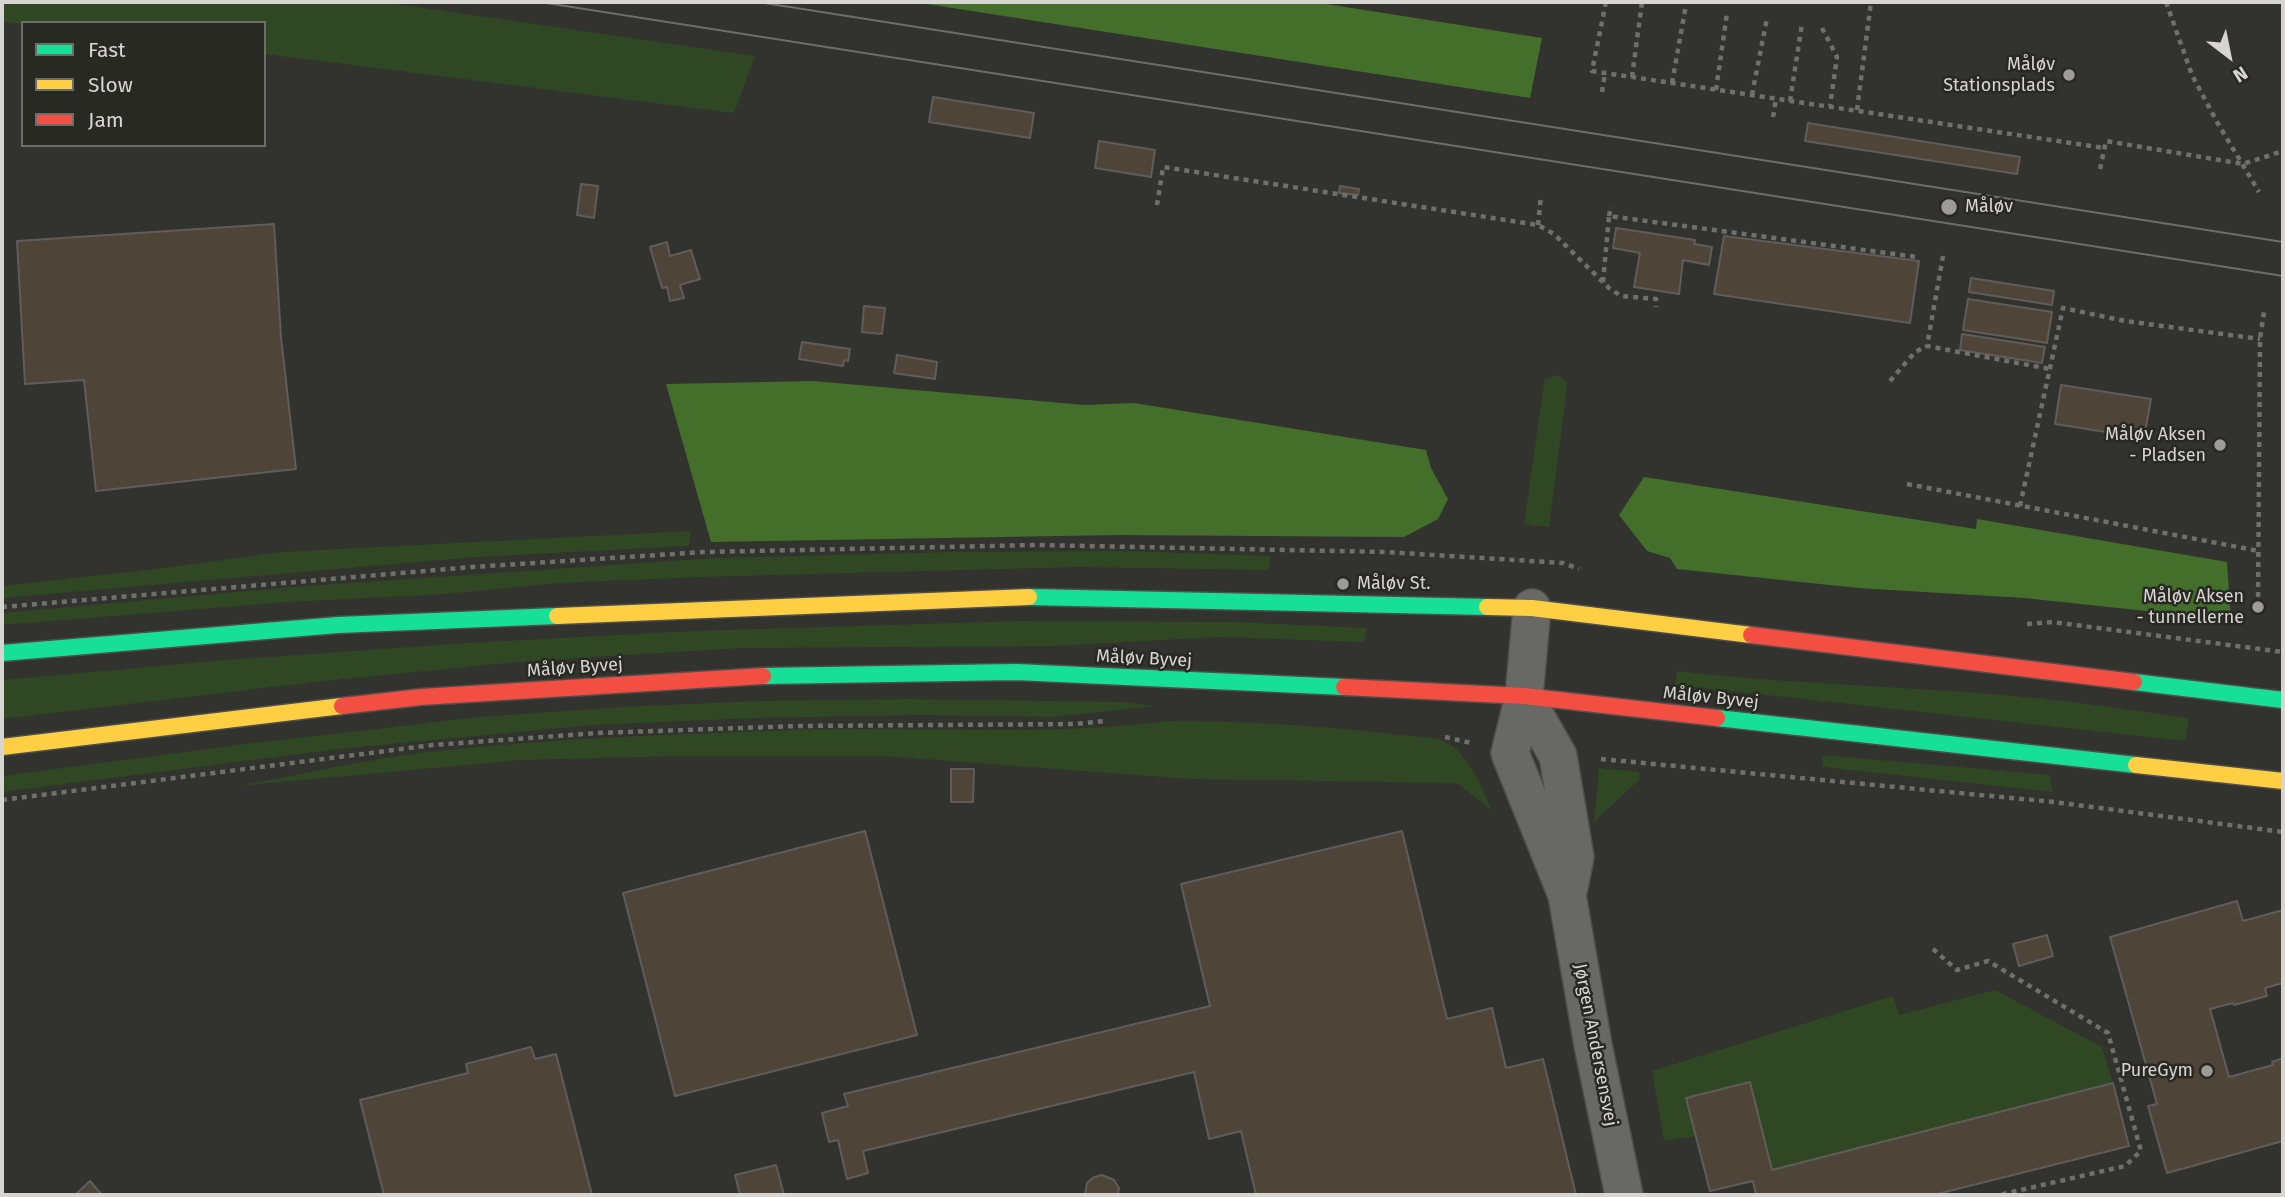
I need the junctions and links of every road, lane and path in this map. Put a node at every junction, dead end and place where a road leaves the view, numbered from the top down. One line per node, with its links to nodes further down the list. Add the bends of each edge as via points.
1 (1606, 2): 10 (path, via 1592,71)
2 (1642, 2): 11 (path)
3 (1871, 2): 19 (path)
4 (2166, 2): 23 (path, via 2192,75)
5 (1686, 5): 12 (path)
6 (1727, 12): 13 (path)
7 (1767, 18): 15 (path)
8 (1802, 24): 17 (path)
9 (1822, 28): 18 (path, via 1837,57)
10 (1605, 73): 11 (path); 14 (path)
11 (1632, 77): 12 (path)
12 (1672, 83): 13 (path)
13 (1716, 90): 15 (path)
14 (1602, 92)
15 (1752, 95): 16 (path)
16 (1776, 99): 17 (path); 20 (path)
17 (1790, 101): 18 (path)
18 (1830, 106): 19 (path)
19 (1857, 110): 21 (path)
20 (1773, 117)
21 (2104, 148): 23 (path, via 2106,141); 24 (path)
22 (2283, 152): 23 (path)
23 (2243, 164): 25 (path)
24 (2100, 169)
25 (2259, 192)
26 (1541, 195): 30 (path)
27 (1157, 205): 30 (path, via 1163,167)
28 (1611, 206): 29 (path)
29 (1609, 216): 32 (path, via 1775,234); 33 (path)
30 (1538, 225): 33 (path, via 1554,234)
31 (1943, 256): 37 (path)
32 (1917, 257)
33 (1603, 282): 34 (path, via 1621,296 1656,299)
34 (1656, 307)
35 (2264, 312): 36 (path)
36 (2260, 339): 38 (path, via 2063,308); 42 (path)
37 (1927, 345): 38 (path); 39 (path, via 1915,352)
38 (2050, 369): 41 (path)
39 (1890, 382)
40 (1907, 484): 41 (path)
41 (2020, 506): 42 (path)
42 (2259, 551): 43 (path)
43 (2258, 607)
44 (1532, 608): 45 (main road, via 1048,596 338,625); 46 (street); 47 (main road)
45 (2, 653)
46 (1524, 696): 50 (main road, Måløv Byvej, via 1016,672 730,677 421,697); 51 (street); 52 (street, Jørgen Andersensvej); 53 (main road, Måløv Byvej)
47 (2283, 699)
48 (1114, 720): 54 (path, via 598,733 433,744)
49 (1443, 736): 51 (path)
50 (2, 747)
51 (1510, 753): 56 (street, Jørgen Andersensvej)
52 (1559, 757): 55 (path, via 2054,802); 56 (street, Jørgen Andersensvej, via 1575,857)
53 (2283, 781)
54 (2, 800)
55 (2283, 832)
56 (1567, 895): 58 (street, Jørgen Andersensvej)
57 (1933, 949): 59 (path, via 1957,970 1988,961 2108,1033 2141,1151 2125,1166)
58 (1624, 1195)
59 (1999, 1195)

